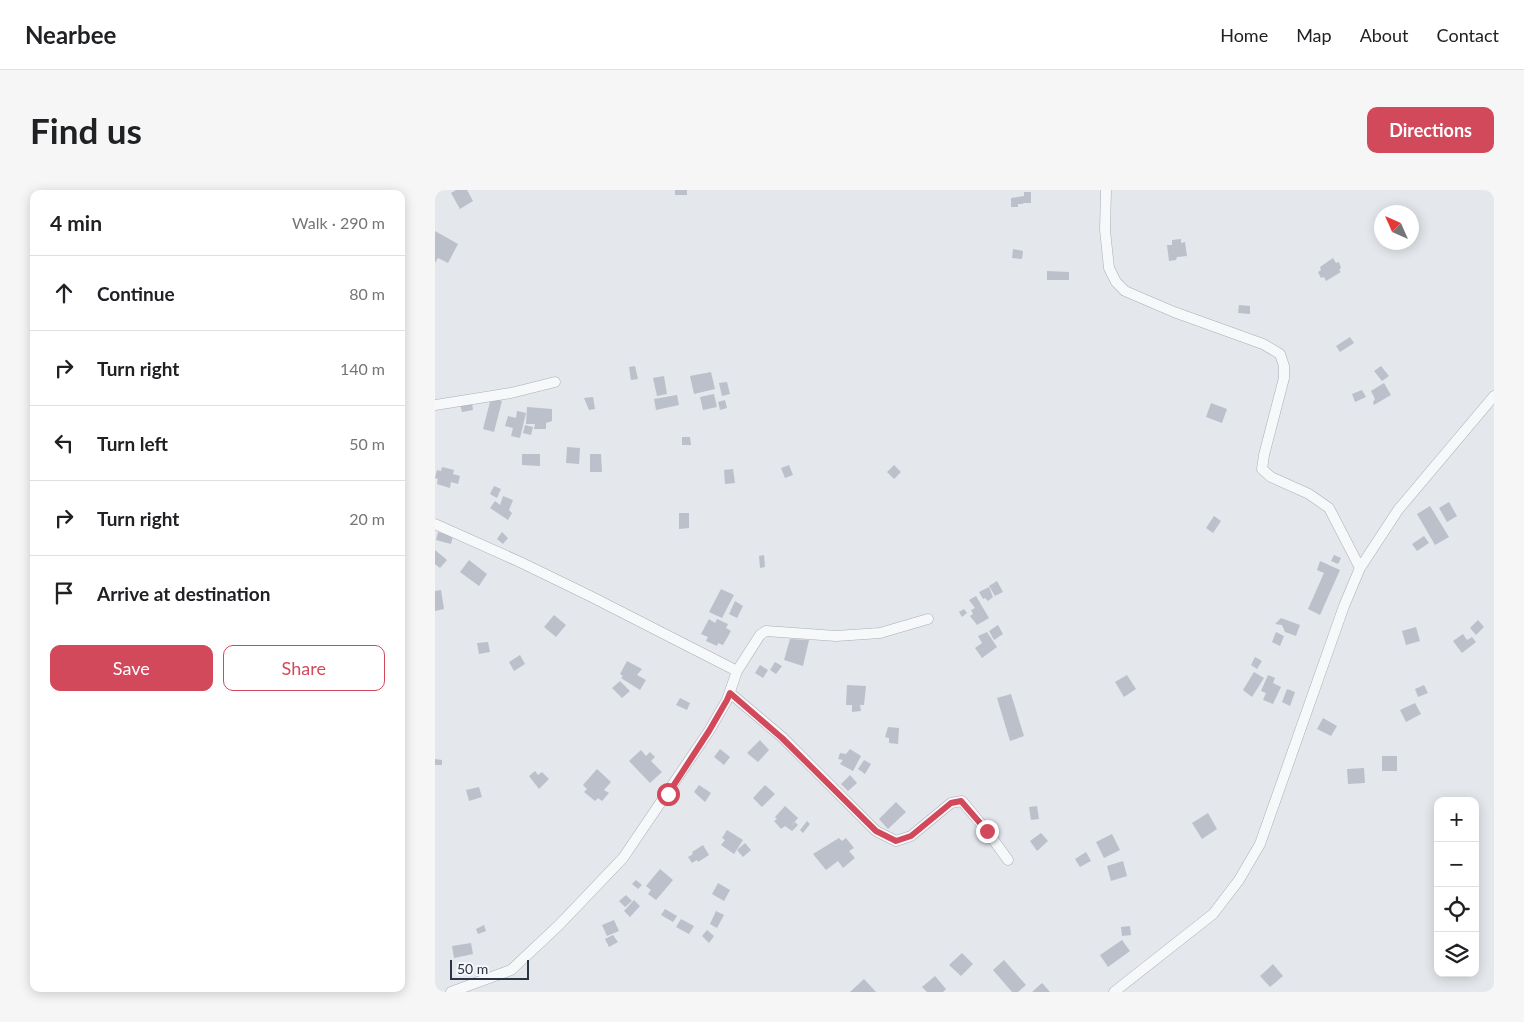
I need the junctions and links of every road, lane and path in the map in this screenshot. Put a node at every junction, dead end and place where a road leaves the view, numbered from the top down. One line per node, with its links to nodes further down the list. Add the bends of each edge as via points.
1 (1106, 190): 6 (street, via 1105,230 1109,268 1125,291 1263,344 1279,354 1284,378 1262,469 1271,478 1309,494 1329,508)
2 (555, 382): 4 (street, via 511,393)
3 (1494, 396): 6 (street, via 1398,510)
4 (435, 405)
5 (435, 524): 8 (street, via 590,596)
6 (1360, 568): 12 (street, via 1260,844 1239,880 1213,914)
7 (927, 619): 8 (street, via 880,633 836,636 766,631 760,635)
8 (737, 671): 9 (street)
9 (730, 693): 10 (street, via 782,738 876,831 896,841 911,836 951,803 961,801); 11 (street, via 709,731 623,858 511,970)
10 (1008, 860)
11 (451, 992)
12 (1114, 992)

